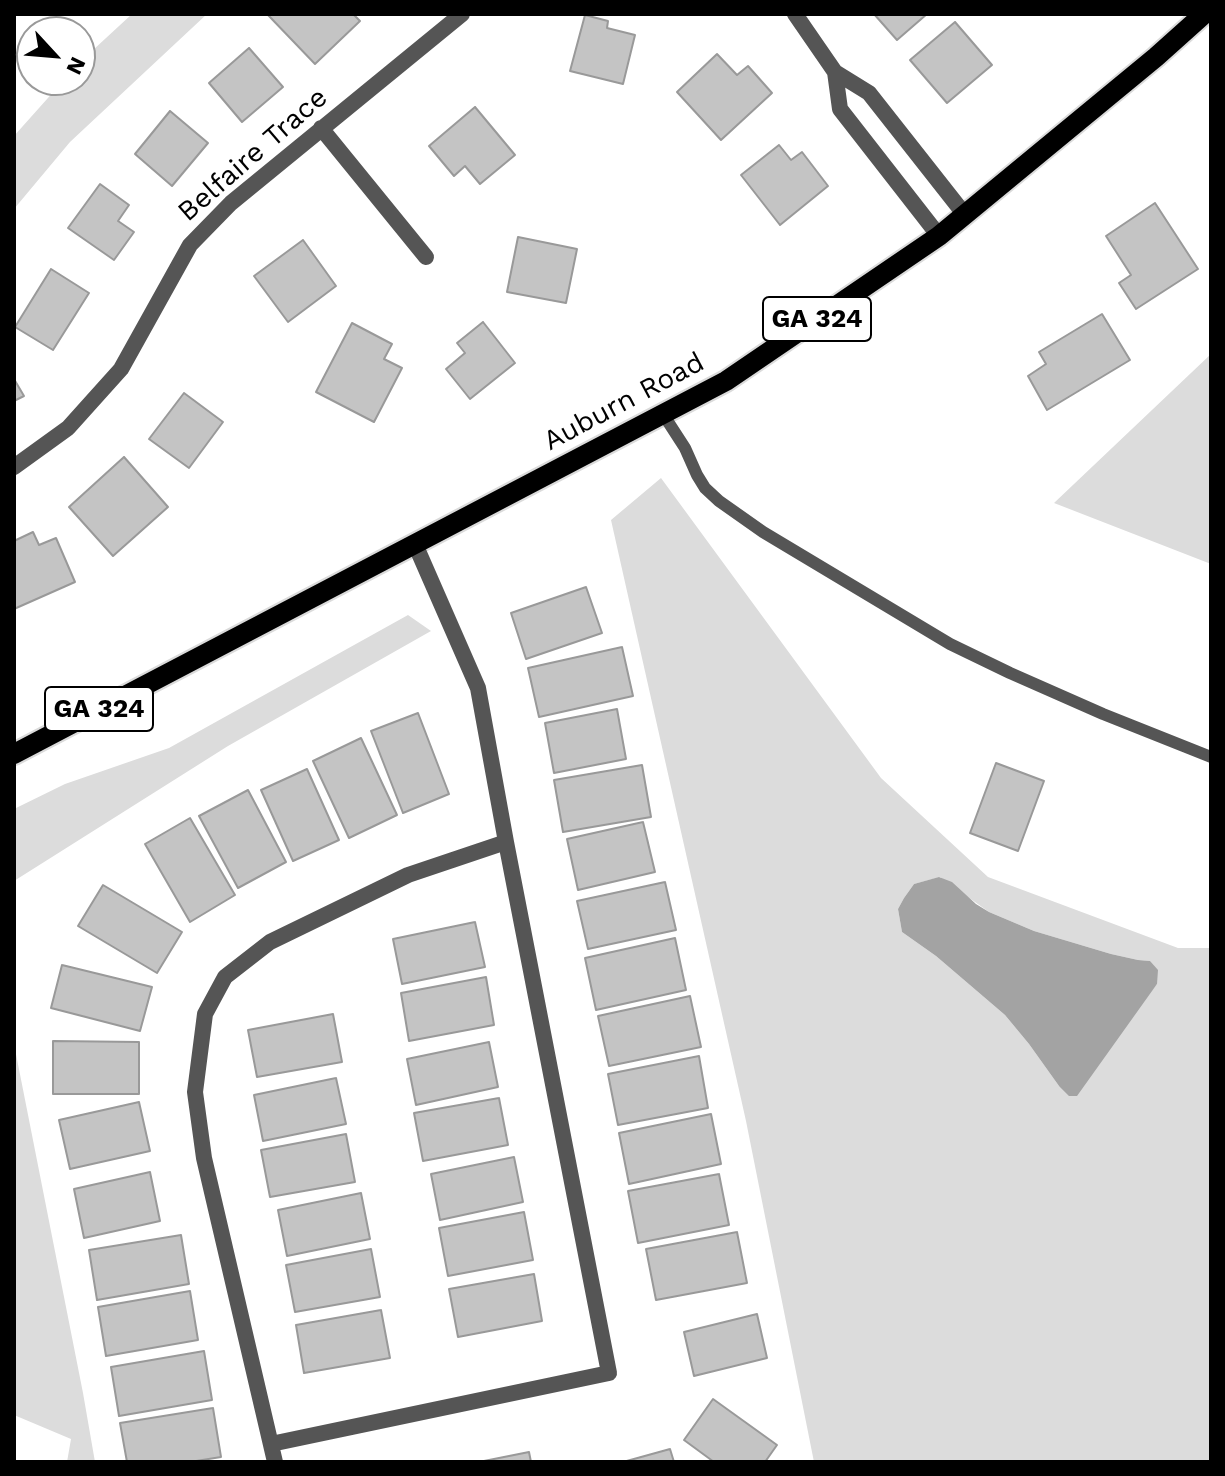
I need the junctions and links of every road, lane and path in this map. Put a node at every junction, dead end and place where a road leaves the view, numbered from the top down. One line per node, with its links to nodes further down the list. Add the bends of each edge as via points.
1 (462, 14): 5 (street, Belfaire Trace)
2 (795, 14): 4 (street)
3 (1204, 14): 6 (main road, Auburn Road / GA 324)
4 (835, 72): 6 (street, via 869,93); 7 (street, via 840,109)
5 (321, 128): 8 (street); 10 (street, Belfaire Trace, via 231,203 190,245 121,369 68,428)
6 (965, 215): 7 (main road, Auburn Road / GA 324)
7 (939, 236): 9 (main road, Auburn Road / GA 324, via 726,381)
8 (426, 257)
9 (663, 414): 11 (main road, Auburn Road / GA 324); 13 (lane, via 705,488 763,532 950,644)
10 (14, 467)
11 (415, 544): 12 (main road, Auburn Road / GA 324); 14 (street, via 478,688)
12 (14, 754)
13 (1211, 757)
14 (506, 842): 15 (street, via 408,875 270,942 225,977 205,1014 195,1092 204,1158); 15 (street, via 609,1373)
15 (271, 1444): 16 (street)
16 (275, 1462)

